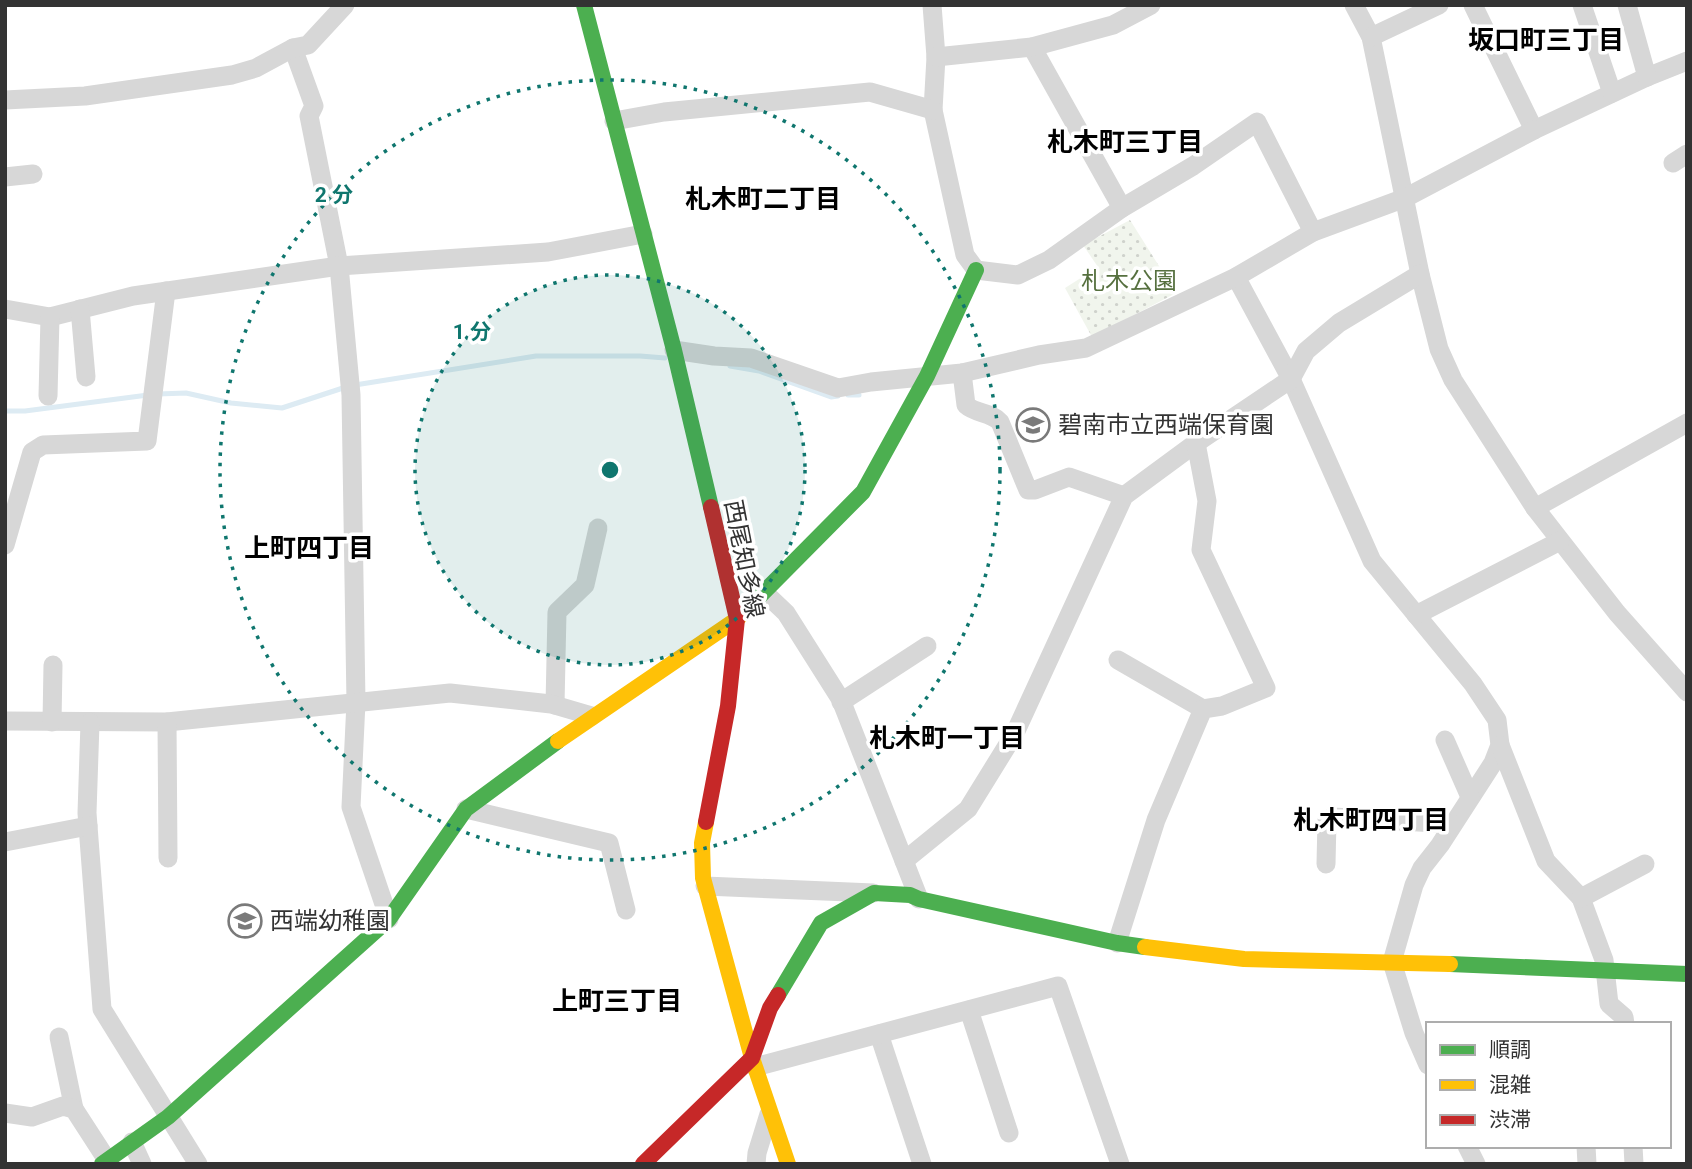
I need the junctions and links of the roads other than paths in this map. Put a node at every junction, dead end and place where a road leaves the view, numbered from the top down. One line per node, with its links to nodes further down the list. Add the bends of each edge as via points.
1 (345, 5): 12 (street, via 309,45)
2 (584, 5): 19 (street, 西尾知多線)
3 (932, 5): 13 (street)
4 (1151, 5): 11 (street, via 1113,25)
5 (1354, 5): 10 (street)
6 (1440, 5): 10 (street)
7 (1473, 5): 20 (street)
8 (1582, 5): 16 (street)
9 (1627, 5): 15 (street)
10 (1371, 37): 23 (street)
11 (1032, 47): 13 (street); 24 (street)
12 (293, 48): 17 (street, via 232,75 85,96); 27 (street, via 314,106 309,116)
13 (936, 57): 18 (street)
14 (1687, 61): 15 (street)
15 (1647, 77): 16 (street)
16 (1612, 93): 20 (street)
17 (5, 100)
18 (933, 110): 19 (street, via 870,92); 28 (street, via 965,255)
19 (614, 121): 26 (street, 西尾知多線)
20 (1534, 130): 23 (street)
21 (33, 174): 22 (street)
22 (5, 177)
23 (1405, 198): 25 (street); 29 (street)
24 (1122, 208): 25 (street, via 1257,122); 28 (street, via 1049,260 1018,275)
25 (1313, 232): 30 (street)
26 (643, 234): 27 (street, via 548,252); 35 (street, 西尾知多線)
27 (340, 266): 31 (street); 55 (street, via 351,395)
28 (976, 270): 37 (street)
29 (1420, 274): 39 (street, via 1339,323 1306,351); 44 (street, via 1439,349 1453,380)
30 (1236, 277): 36 (street, via 1086,348); 39 (street)
31 (166, 291): 33 (street); 47 (street, via 147,441 43,445 32,452)
32 (5, 309): 34 (street)
33 (80, 309): 34 (street); 38 (street)
34 (50, 317): 40 (street)
35 (674, 350): 37 (street, via 751,358 838,388); 50 (street, 西尾知多線)
36 (962, 373): 37 (street); 43 (street, via 966,405 1000,422 1028,490 1069,477)
37 (927, 376): 48 (street, via 863,492)
38 (86, 377)
39 (1291, 379): 42 (street); 49 (street, via 1372,561)
40 (48, 396)
41 (1687, 423): 44 (street)
42 (1196, 443): 43 (street); 58 (street, via 1207,501 1201,550 1266,688)
43 (1124, 496): 72 (street, via 1015,733 968,809)
44 (1535, 508): 46 (street)
45 (598, 528): 57 (street, via 585,585 557,612)
46 (1560, 541): 49 (street); 54 (street)
47 (5, 545)
48 (764, 592): 50 (street); 56 (street, via 786,613)
49 (1416, 615): 65 (street, via 1497,720)
50 (737, 619): 59 (street); 75 (street, 西尾知多線, via 728,706 702,843)
51 (927, 646): 56 (street)
52 (1118, 660): 58 (street)
53 (53, 665): 61 (street)
54 (1687, 692)
55 (356, 702): 57 (street, via 450,693); 62 (street); 80 (street, via 351,807)
56 (841, 702): 72 (street)
57 (555, 705): 59 (street)
58 (1203, 709): 81 (street, via 1156,820)
59 (592, 716): 67 (street)
60 (5, 721): 61 (street)
61 (52, 722): 63 (street)
62 (167, 722): 63 (street); 71 (street)
63 (90, 723): 69 (street)
64 (1445, 740): 66 (street)
65 (1500, 745): 66 (street); 77 (street, via 1546,861)
66 (1470, 797): 68 (street)
67 (466, 809): 79 (street, via 609,843); 80 (street)
68 (1453, 824): 73 (street, via 1333,817 1327,820); 82 (street, via 1414,885)
69 (88, 826): 70 (street); 94 (street, via 102,1009)
70 (5, 842)
71 (168, 858)
72 (904, 862): 78 (street)
73 (1326, 864)
74 (1645, 864): 77 (street)
75 (705, 886): 76 (street); 90 (street, 西尾知多線)
76 (874, 893): 78 (street); 90 (street, via 821,923 770,1008)
77 (1581, 898): 83 (street)
78 (919, 899): 81 (street)
79 (626, 909)
80 (389, 919): 94 (street)
81 (1117, 943): 82 (street, via 1244,959)
82 (1392, 962): 83 (street); 89 (street)
83 (1605, 972): 84 (street); 86 (street, via 1609,1004)
84 (1687, 974)
85 (969, 1010): 87 (street); 95 (street); 105 (street, via 1058,986)
86 (1625, 1022)
87 (879, 1034): 90 (street); 104 (street)
88 (59, 1038): 91 (street)
89 (1426, 1060)
90 (753, 1063): 92 (street, 西尾知多線); 101 (street)
91 (74, 1109): 93 (street, via 63,1106 32,1117); 98 (street)
92 (770, 1112): 102 (street); 103 (street, 西尾知多線)
93 (5, 1113)
94 (168, 1117): 96 (street); 100 (street)
95 (1009, 1133)
96 (132, 1142): 98 (street); 99 (street)
97 (1467, 1148): 106 (street)
98 (105, 1162)
99 (142, 1164)
100 (198, 1164)
101 (643, 1164)
102 (756, 1164)
103 (788, 1164)
104 (922, 1164)
105 (1120, 1164)
106 (1476, 1164)

